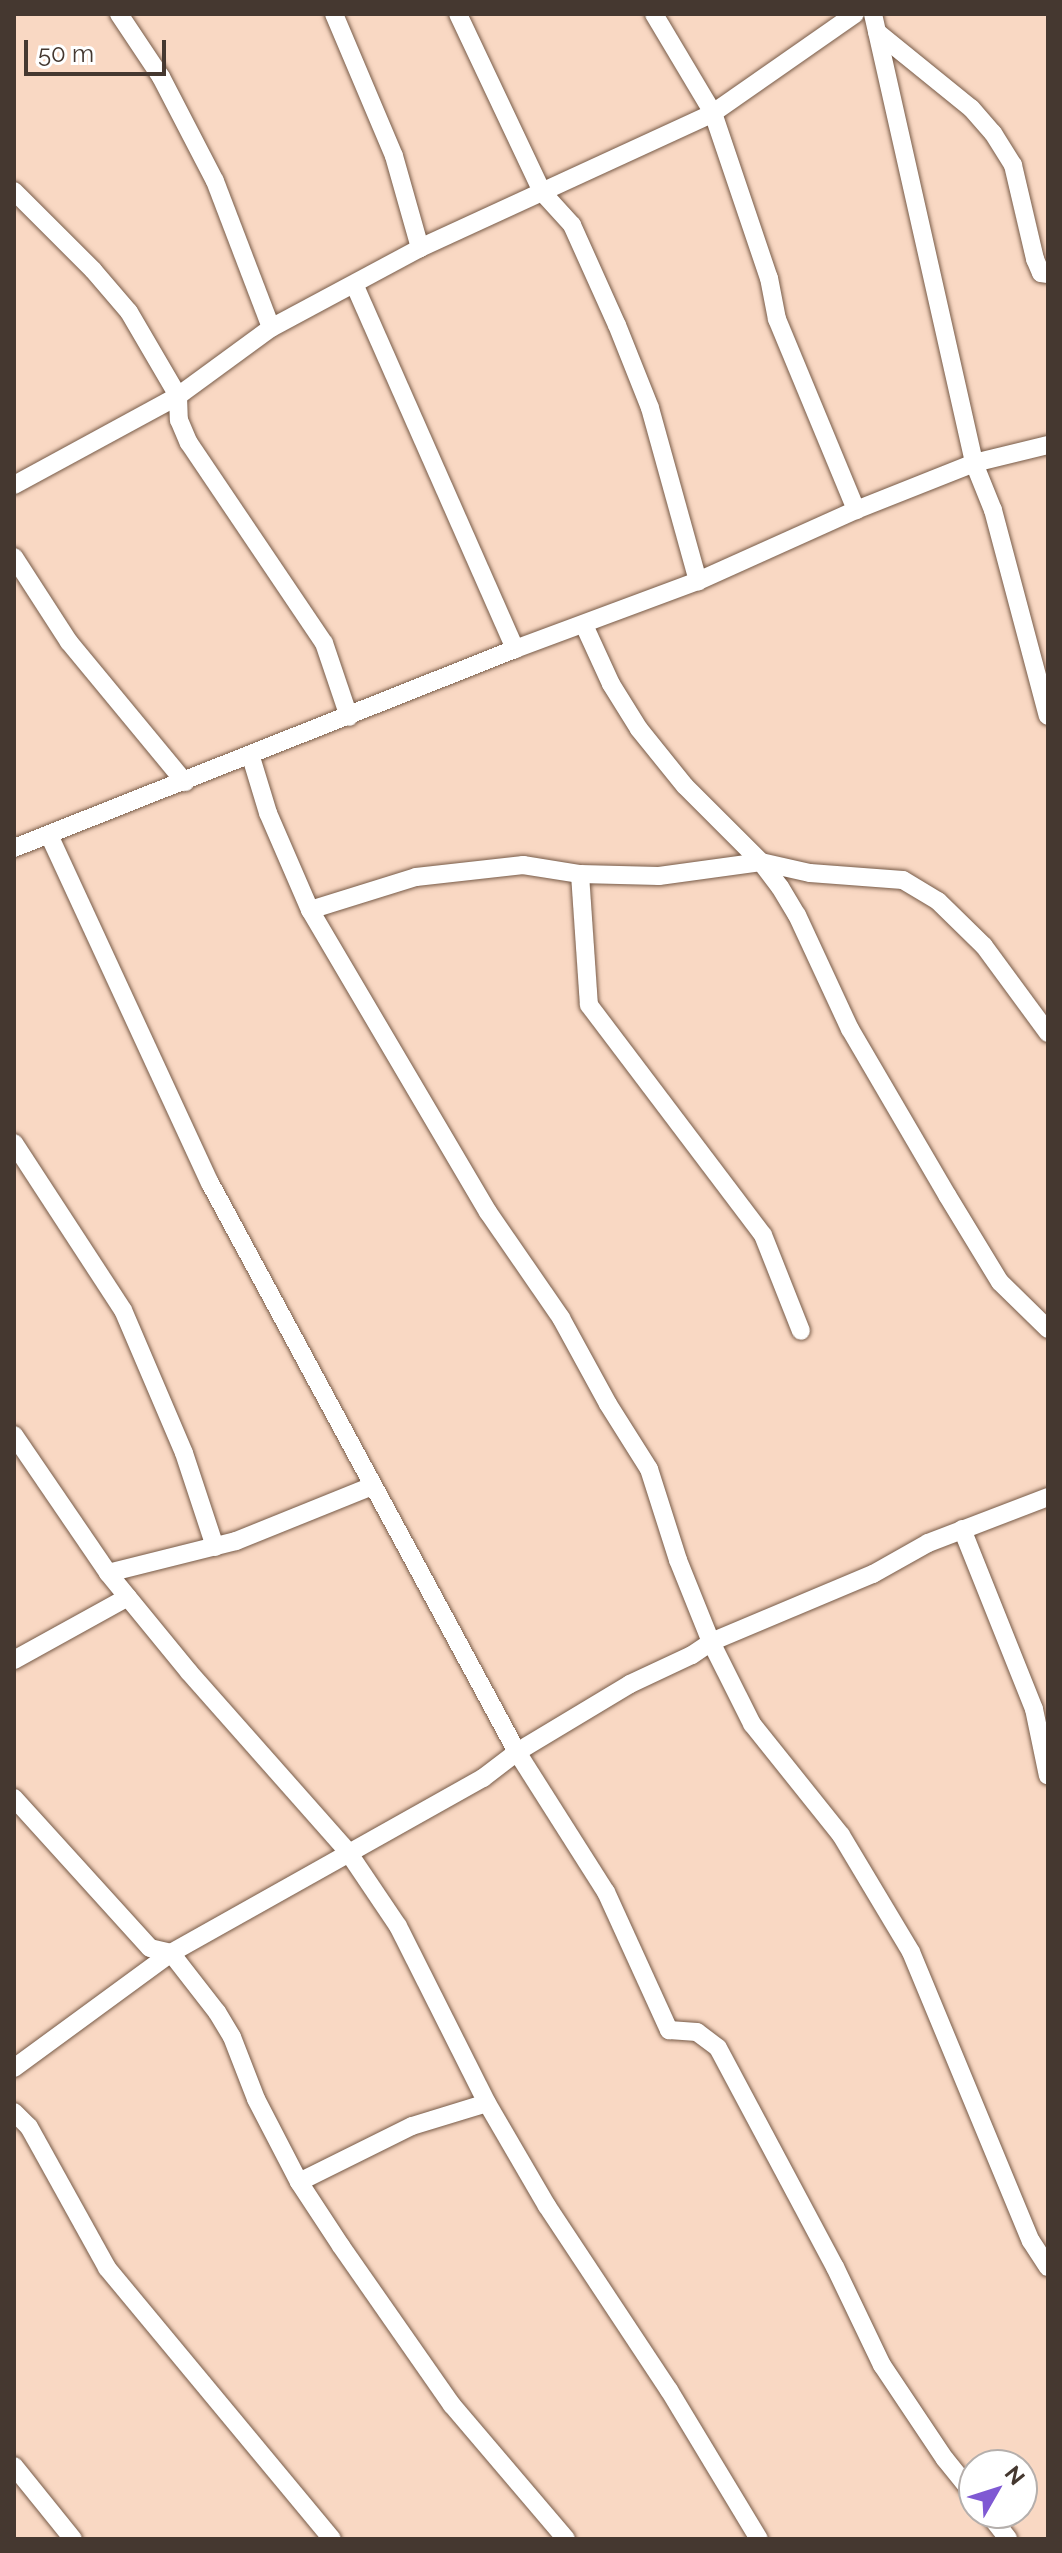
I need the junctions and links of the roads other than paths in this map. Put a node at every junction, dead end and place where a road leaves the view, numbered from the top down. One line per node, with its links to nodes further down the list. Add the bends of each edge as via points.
1 (119, 14): 13 (street, via 161,77 215,181)
2 (334, 14): 10 (street, via 394,156)
3 (458, 14): 9 (street)
4 (654, 14): 7 (street)
5 (855, 14): 7 (street)
6 (875, 23): 11 (street, via 993,133 1013,165 1035,259 1041,273); 16 (street)
7 (713, 113): 9 (street); 18 (street, via 769,278 777,319)
8 (14, 191): 14 (street, via 129,312)
9 (542, 192): 10 (street); 20 (street, via 572,225 628,352 650,408)
10 (420, 248): 12 (street)
11 (1048, 274)
12 (355, 286): 13 (street); 22 (street)
13 (271, 328): 14 (street)
14 (178, 396): 17 (street); 24 (street, via 179,420 189,443 324,643)
15 (1048, 445): 16 (street)
16 (974, 463): 18 (street); 23 (street, via 993,510)
17 (14, 485)
18 (856, 510): 20 (street)
19 (14, 557): 26 (street, via 69,642)
20 (698, 581): 21 (street)
21 (584, 625): 22 (street); 29 (street, via 639,729 685,786)
22 (515, 649): 24 (street)
23 (1048, 716)
24 (349, 717): 25 (street)
25 (251, 757): 26 (street); 31 (street, via 268,813)
26 (185, 782): 27 (street)
27 (49, 835): 28 (street); 37 (street, via 210,1183)
28 (14, 848)
29 (761, 862): 30 (street, via 659,876); 32 (street, via 810,873 903,880 938,901 984,946); 34 (street, via 797,915 850,1029 1000,1282)
30 (580, 874): 31 (street, via 523,865 474,868 416,877); 35 (street, via 589,1005 763,1235)
31 (310, 910): 43 (street, via 488,1212 561,1318 649,1469)
32 (1048, 1033)
33 (14, 1143): 40 (street, via 123,1310 184,1453)
34 (1048, 1329)
35 (801, 1331)
36 (14, 1435): 41 (street)
37 (372, 1486): 40 (street); 46 (street)
38 (1048, 1497): 39 (street)
39 (962, 1529): 43 (street, via 873,1574); 45 (street)
40 (215, 1547): 41 (street)
41 (108, 1573): 42 (street)
42 (128, 1597): 44 (street); 49 (street)
43 (711, 1642): 46 (street); 55 (street, via 752,1724 841,1835 911,1952 1031,2241)
44 (14, 1660)
45 (1041, 1706): 47 (street)
46 (517, 1752): 49 (street, via 483,1778); 57 (street, via 606,1892 669,2030 697,2032 718,2048 882,2365)
47 (1048, 1776)
48 (14, 1798): 50 (street, via 150,1948)
49 (348, 1852): 50 (street); 52 (street, via 398,1926)
50 (171, 1953): 51 (street); 54 (street, via 232,2037 256,2099)
51 (14, 2068)
52 (487, 2103): 54 (street, via 412,2126); 61 (street)
53 (14, 2112): 59 (street, via 29,2127 107,2268)
54 (299, 2182): 60 (street, via 452,2405)
55 (1048, 2267)
56 (14, 2466): 58 (street)
57 (958, 2475)
58 (73, 2539)
59 (332, 2539)
60 (566, 2539)
61 (759, 2539)

